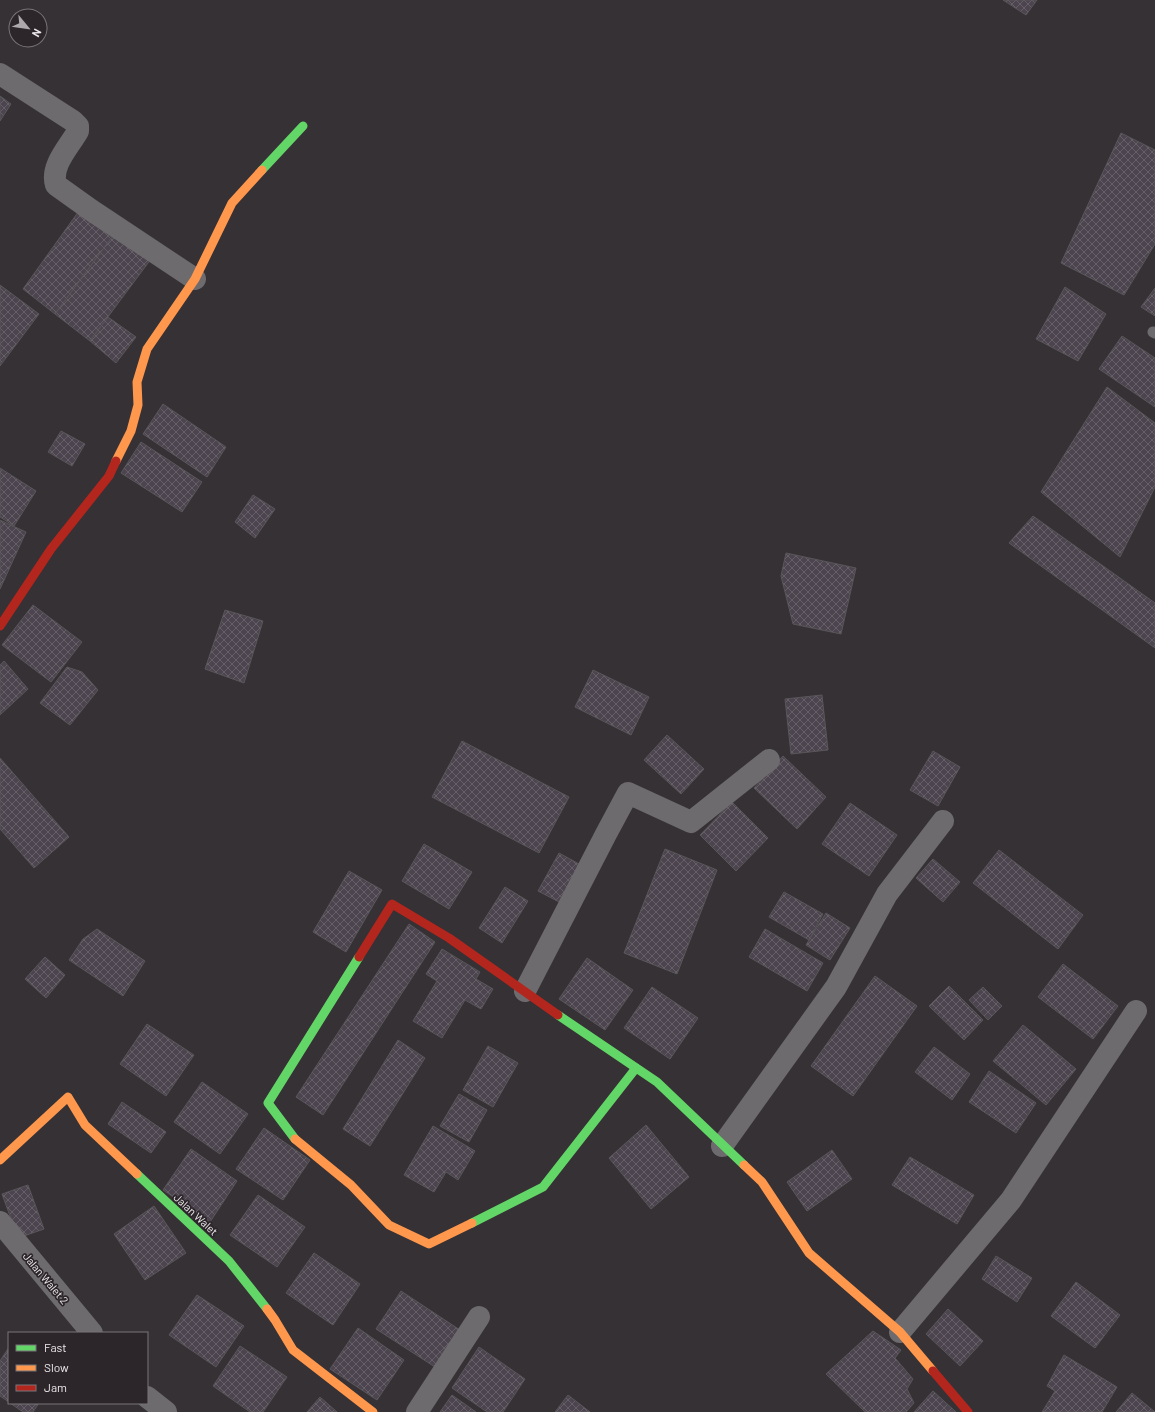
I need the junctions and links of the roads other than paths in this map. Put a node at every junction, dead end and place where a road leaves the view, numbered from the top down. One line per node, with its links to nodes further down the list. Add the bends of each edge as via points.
1 (0, 74): 3 (street, via 78,126 78,131 58,162 54,179 56,185)
2 (303, 126): 3 (street, via 232,203)
3 (195, 279): 4 (street, via 147,349 137,382 138,405 131,431 109,476 51,549)
4 (0, 626)
5 (769, 760): 7 (street, via 691,822 628,793)
6 (943, 821): 10 (street, via 887,894 836,987)
7 (525, 991): 9 (street); 9 (street, via 449,938 392,904 268,1103 294,1138 351,1185 389,1225 429,1244 543,1187)
8 (1136, 1010): 15 (street, via 1011,1200)
9 (636, 1068): 10 (street, via 657,1082)
10 (722, 1146): 15 (street, via 762,1182 809,1253)
11 (0, 1160): 18 (street, Jalan Walet, via 68,1097 85,1125 229,1261 275,1320 293,1350)
12 (0, 1222): 14 (street, Jalan Walet 2)
13 (479, 1317): 19 (street)
14 (91, 1332)
15 (900, 1332): 20 (street)
16 (148, 1398): 17 (street)
17 (166, 1412)
18 (373, 1412)
19 (417, 1412)
20 (968, 1412)

